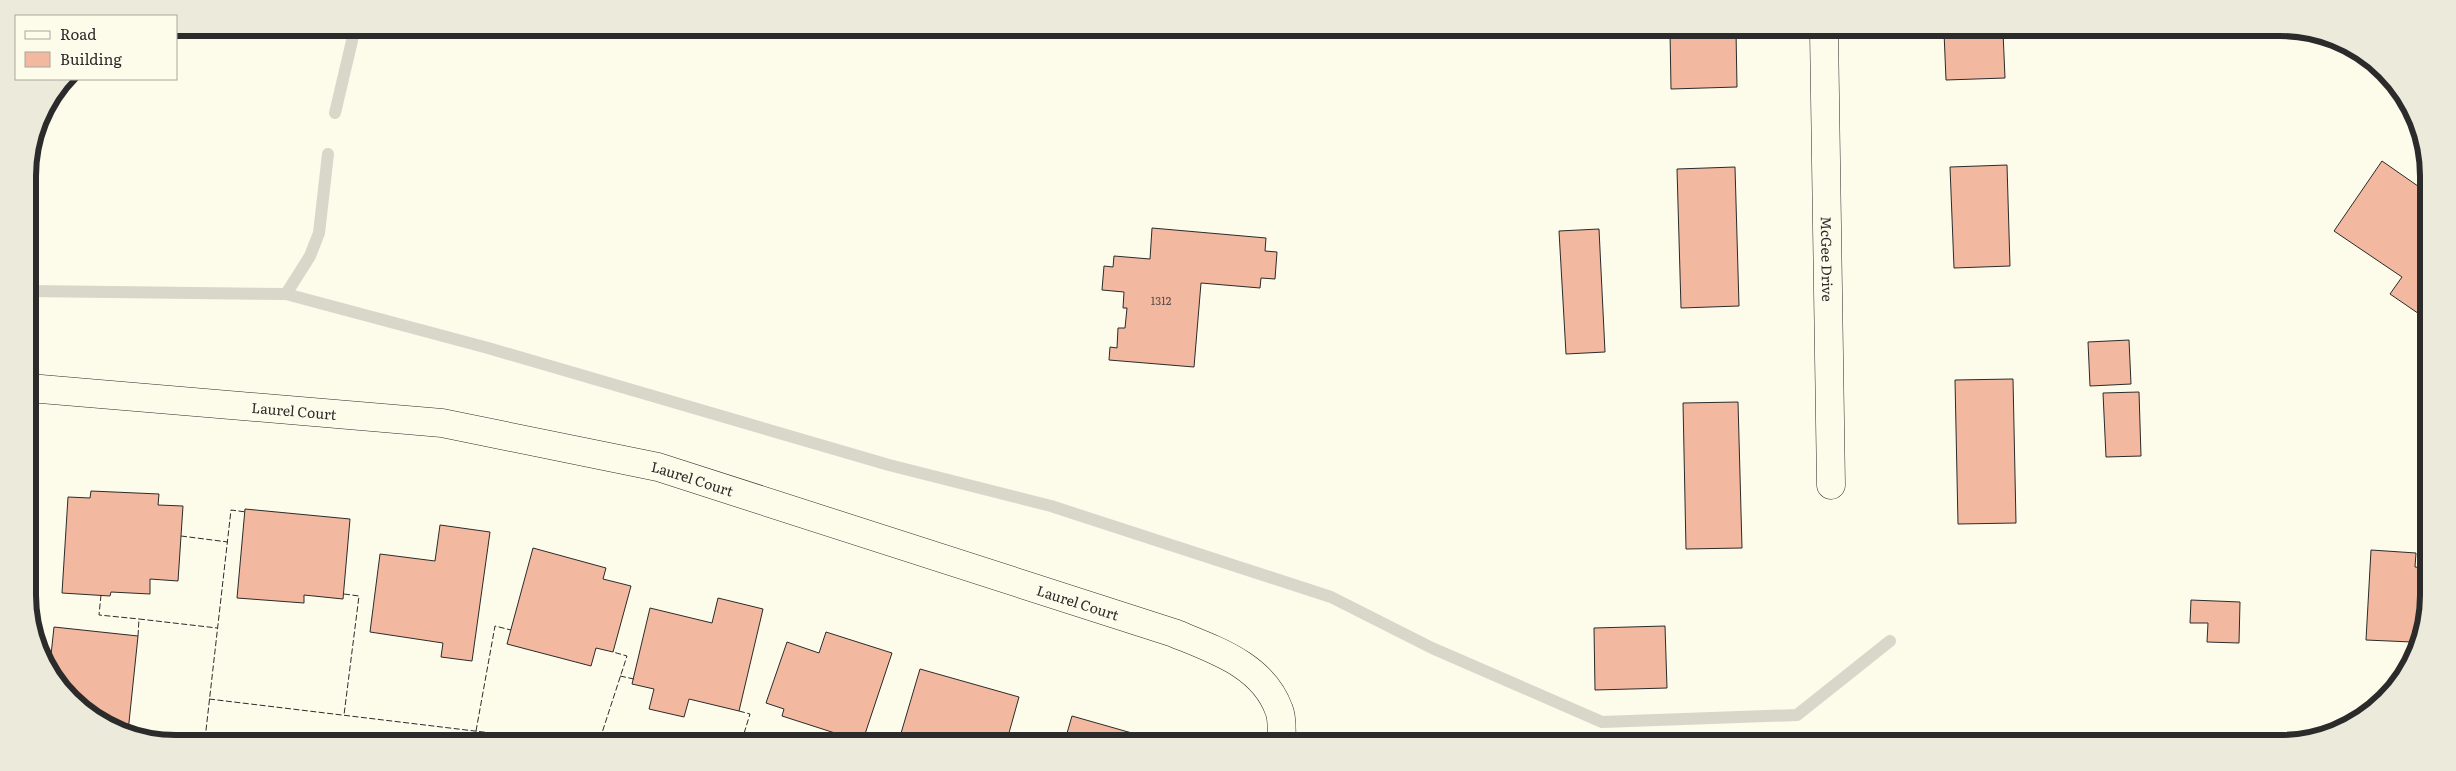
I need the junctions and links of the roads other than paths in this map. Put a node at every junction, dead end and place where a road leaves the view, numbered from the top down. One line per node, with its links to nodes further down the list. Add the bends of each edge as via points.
1 (1824, 36): 3 (street, McGee Drive)
2 (36, 389): 4 (street, Laurel Court, via 442,424 658,467 1174,633 1224,653 1264,680 1280,711)
3 (1831, 484)
4 (1282, 734)

